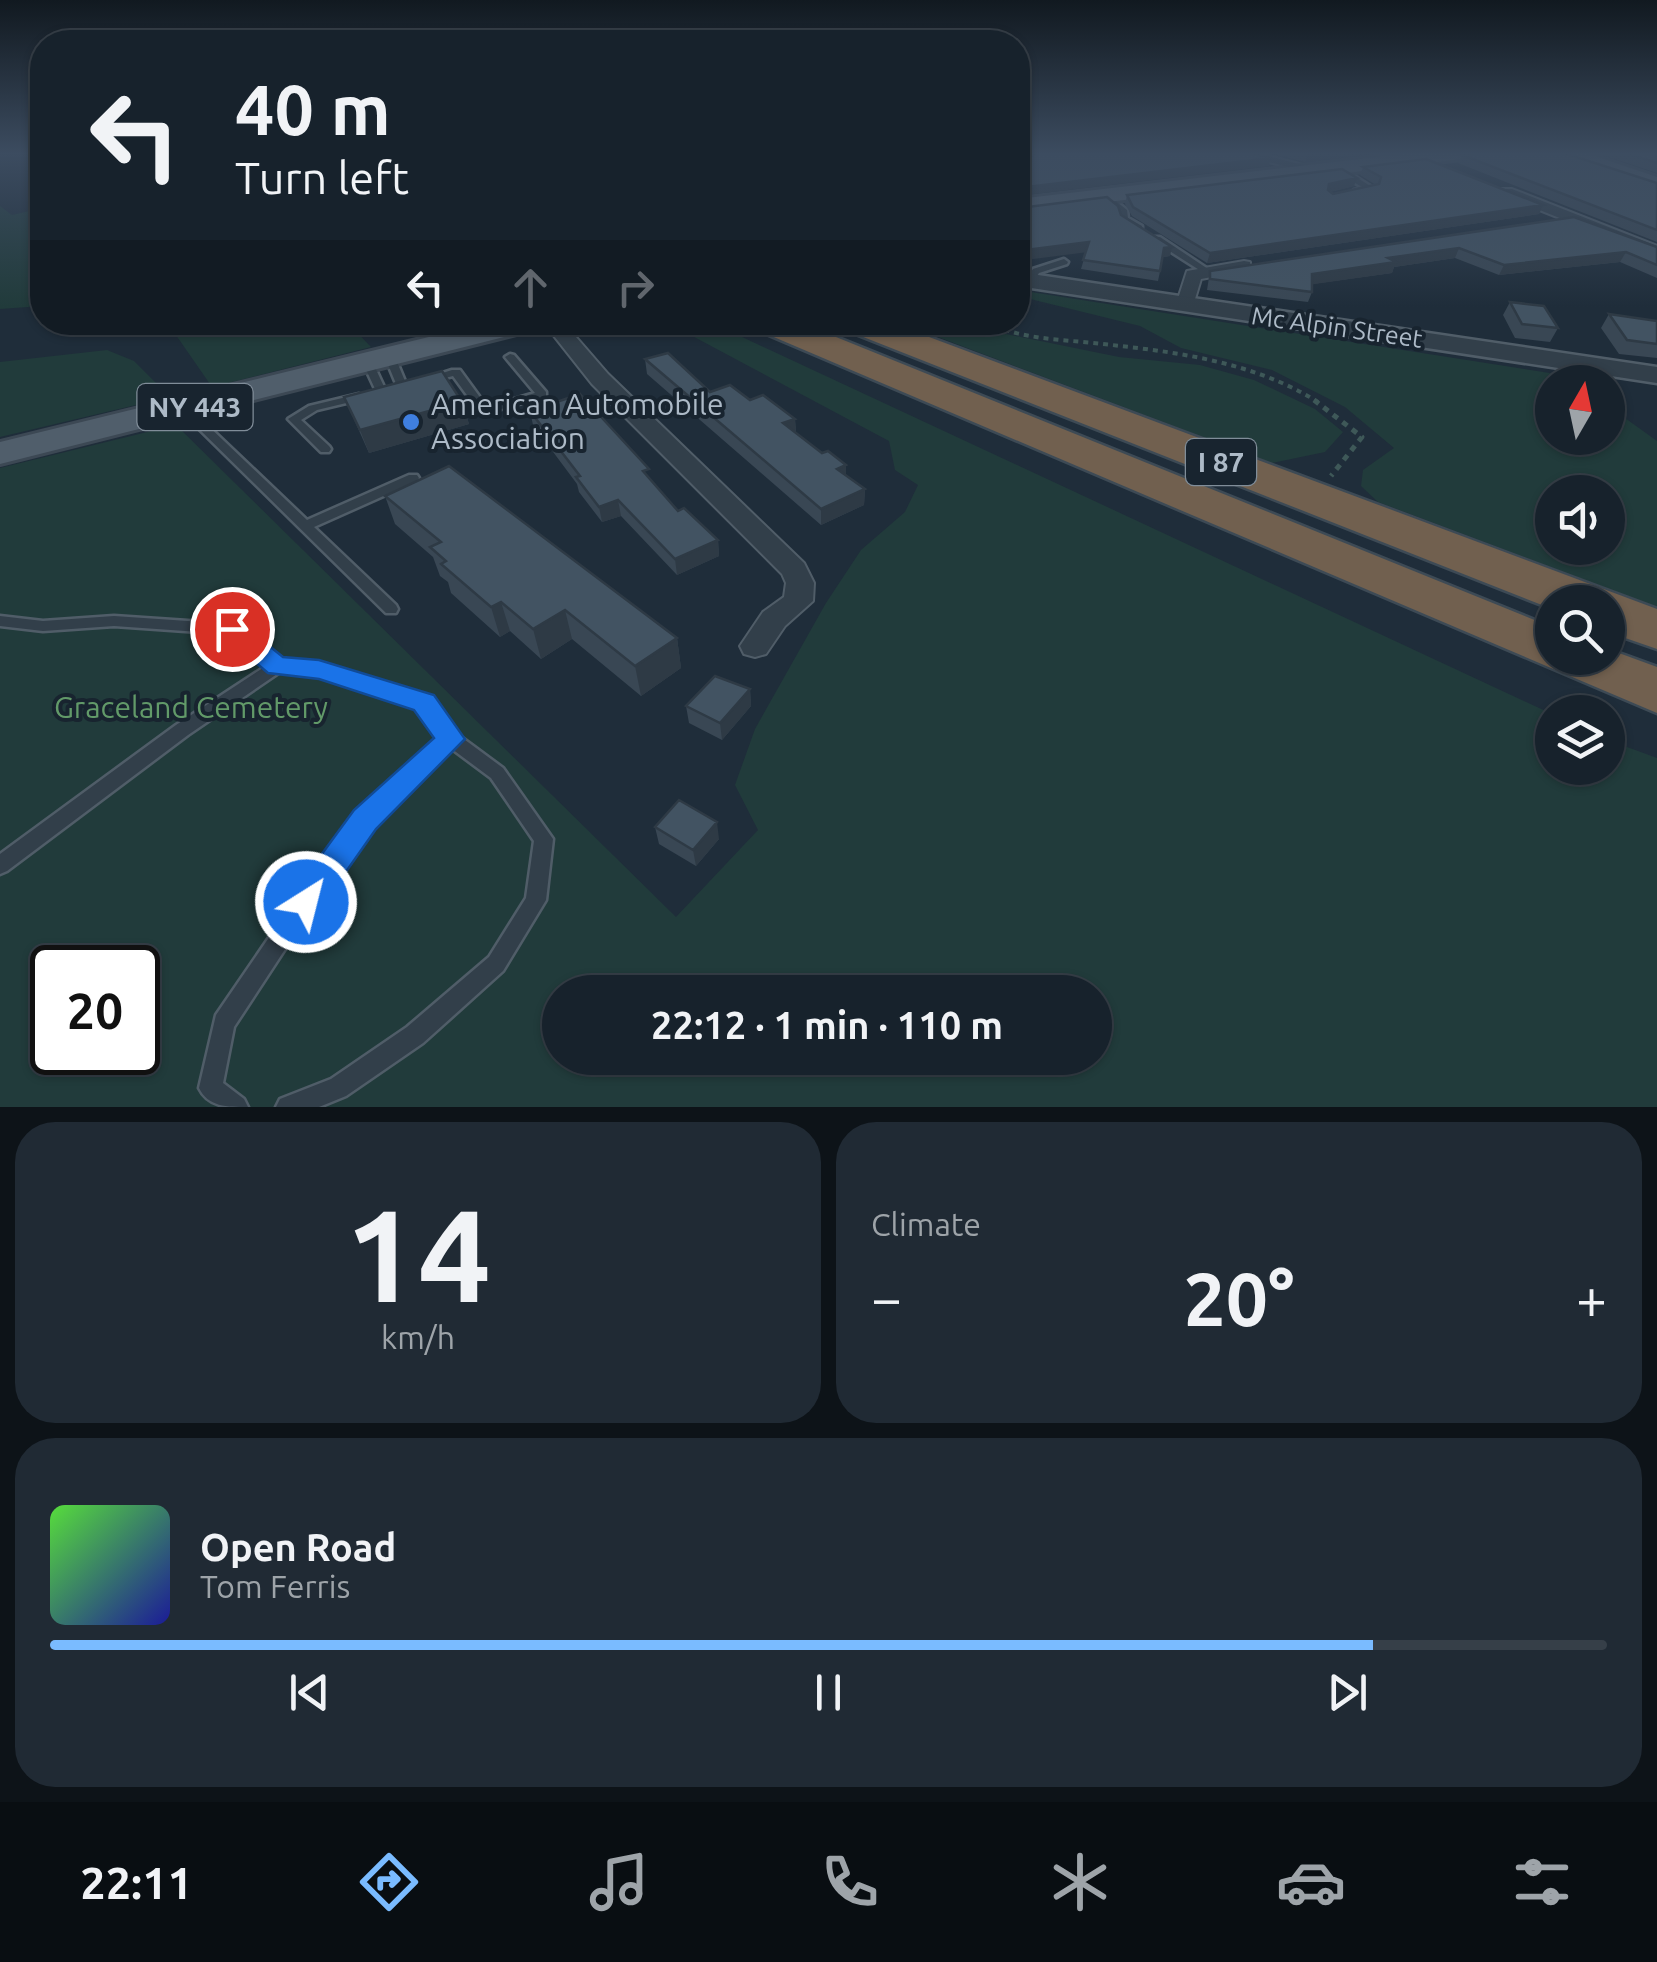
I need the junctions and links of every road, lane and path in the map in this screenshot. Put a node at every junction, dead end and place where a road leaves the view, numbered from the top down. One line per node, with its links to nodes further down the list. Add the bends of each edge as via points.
1 (1114, 204): 8 (lane, via 1124,219)
2 (1536, 204): 3 (street)
3 (1572, 218): 4 (street); 5 (street)
4 (1538, 223)
5 (1657, 252)
6 (1064, 262): 9 (lane)
7 (1266, 263): 8 (street)
8 (1207, 271): 11 (street, via 1190,278)
9 (1030, 275)
10 (1030, 281): 11 (street, Mc Alpin Street)
11 (1184, 305): 19 (street, Mc Alpin Street)
12 (493, 335): 18 (main road, NY 443)
13 (563, 335): 32 (street, via 794,570 798,601)
14 (797, 335): 31 (highway, I 87)
15 (889, 335): 24 (highway, I 87)
16 (1026, 335): 24 (path, via 1234,365 1337,410 1362,437)
17 (510, 358): 18 (lane, via 542,394 484,411 456,372)
18 (385, 374): 20 (main road, NY 443); 21 (lane, via 294,419)
19 (1657, 375)
20 (192, 408): 22 (main road, NY 443); 25 (lane, via 198,422)
21 (325, 449)
22 (0, 454)
23 (413, 478): 25 (lane)
24 (1313, 498): 26 (highway, I 87)
25 (308, 524): 27 (lane)
26 (1541, 585)
27 (391, 609)
28 (1625, 618): 30 (highway)
29 (0, 621): 33 (lane, via 232,629)
30 (1657, 630)
31 (1535, 641)
32 (755, 646)
33 (277, 666): 36 (lane, via 319,670 424,702); 37 (lane)
34 (1617, 675): 35 (highway)
35 (1657, 691)
36 (451, 739): 38 (lane, via 365,820 224,1023 212,1088); 39 (lane, via 496,773 544,839 536,900 496,964 415,1035 338,1088)
37 (0, 865)
38 (236, 1107)
39 (288, 1107)

